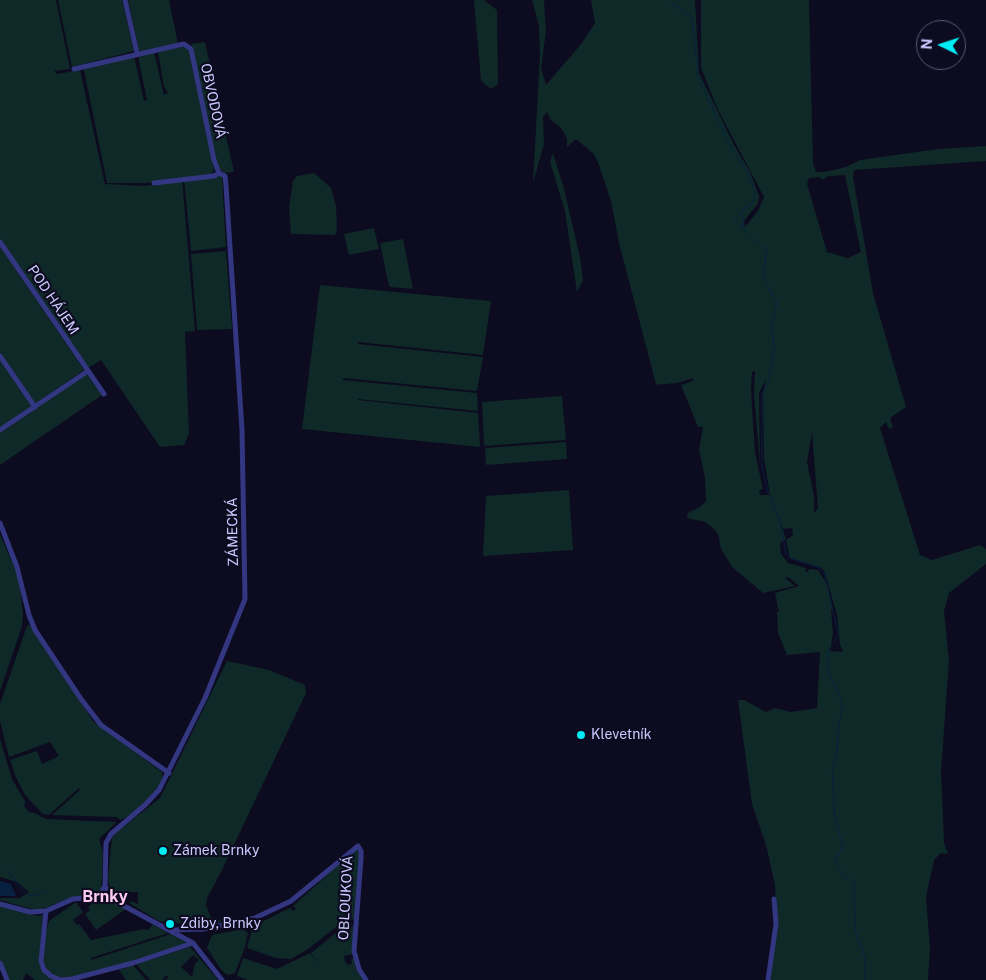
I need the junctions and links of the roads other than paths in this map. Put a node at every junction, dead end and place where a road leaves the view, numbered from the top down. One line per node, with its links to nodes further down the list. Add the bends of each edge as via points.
1 (125, 0): 2 (street)
2 (137, 53): 3 (street, OBVODOVÁ); 4 (street, OBVODOVÁ, via 184,44 189,46)
3 (74, 69)
4 (219, 173): 5 (street); 7 (street, OBVODOVÁ, via 225,176)
5 (154, 183)
6 (0, 242): 9 (street, POD HÁJEM)
7 (232, 274): 14 (street, ZÁMECKÁ, via 242,430 245,599 205,698)
8 (0, 356): 11 (street)
9 (88, 371): 10 (street, POD HÁJEM); 11 (street)
10 (104, 394)
11 (35, 407): 12 (street)
12 (0, 430)
13 (0, 523): 14 (street, via 35,630 80,700 101,725)
14 (169, 773): 15 (street, ZÁMECKÁ, via 155,796 111,834 106,843)
15 (105, 886): 16 (street); 18 (street)
16 (97, 898): 18 (street); 20 (street, via 73,900)
17 (774, 899): 27 (street, via 776,924)
18 (113, 900): 21 (street)
19 (0, 904): 20 (street, via 30,912)
20 (46, 911): 22 (street, via 41,961 44,970 61,980 116,968)
21 (171, 930): 22 (street); 26 (street, OBLOUKOVÁ, via 204,929 255,918 291,901 358,846 361,852 361,886 354,951)
22 (193, 943): 25 (street)
23 (0, 963): 24 (street)
24 (7, 980)
25 (222, 980)
26 (366, 980)
27 (768, 980)

